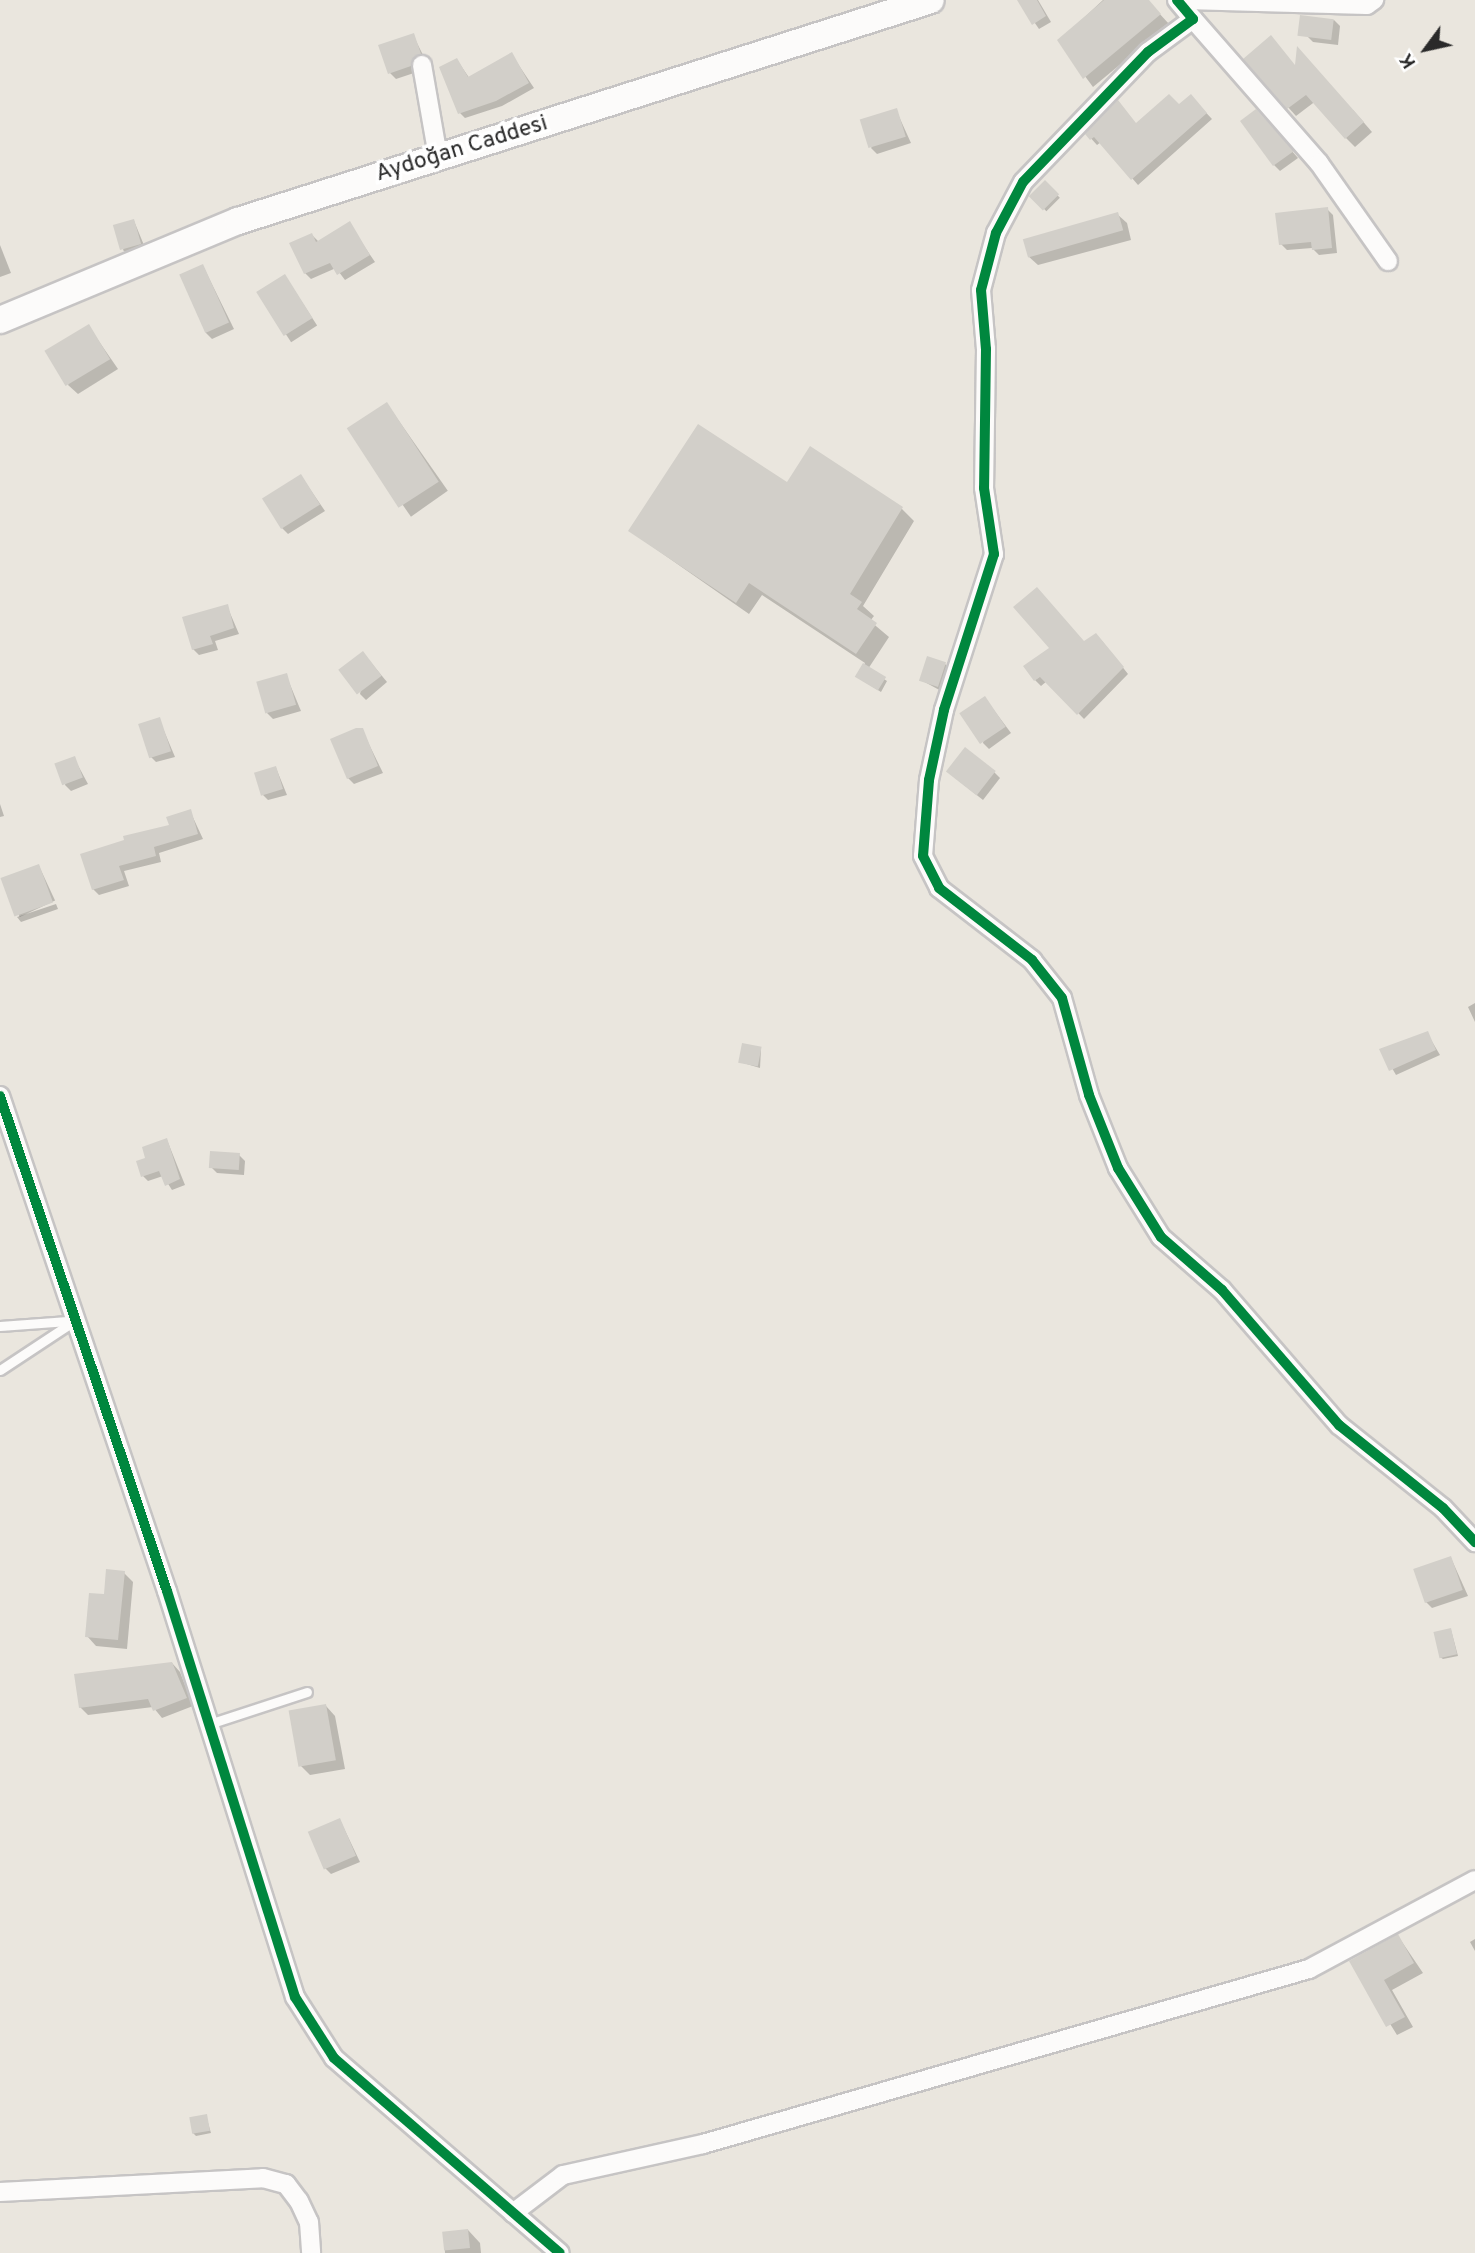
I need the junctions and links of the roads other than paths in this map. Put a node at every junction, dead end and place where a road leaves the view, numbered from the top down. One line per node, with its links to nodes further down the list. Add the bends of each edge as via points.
1 (931, 0): 7 (street, Aydoğan Caddesi)
2 (1177, 0): 5 (street)
3 (1186, 0): 4 (street, via 1367,5)
4 (1374, 0)
5 (1194, 19): 8 (street, via 1319,163); 14 (street, via 1148,52 1023,182 996,233 981,290 986,349 984,488 994,554 944,710 929,780 923,856 939,888 1032,960 1062,998 1089,1095 1118,1168 1161,1237 1222,1290 1339,1425 1443,1508)
6 (422, 65): 7 (street)
7 (438, 157): 9 (street, Aydoğan Caddesi, via 238,221 67,288)
8 (1388, 261)
9 (0, 320)
10 (0, 1096): 11 (street)
11 (74, 1321): 12 (lane); 13 (lane); 16 (street)
12 (0, 1326)
13 (0, 1370)
14 (1475, 1542)
15 (307, 1692): 16 (lane)
16 (209, 1724): 19 (street, via 295,1997 334,2058)
17 (1475, 1880): 19 (street, via 1309,1969 703,2144 563,2175)
18 (0, 2192): 20 (street, via 263,2178 286,2184 299,2201 309,2221)
19 (513, 2213): 21 (street)
20 (311, 2253)
21 (560, 2253)

